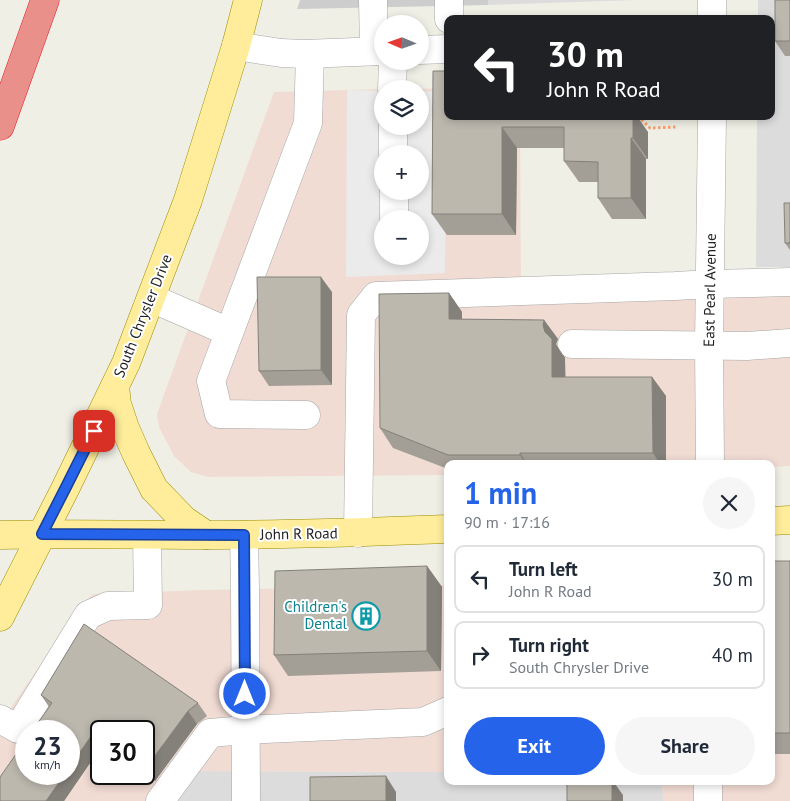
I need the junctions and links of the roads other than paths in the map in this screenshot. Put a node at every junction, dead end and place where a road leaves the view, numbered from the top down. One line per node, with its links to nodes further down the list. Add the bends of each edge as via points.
1 (46, 0): 15 (highway)
2 (248, 0): 9 (main road, South Chrysler Drive)
3 (373, 0): 6 (street)
4 (449, 0): 7 (street)
5 (712, 0): 8 (street)
6 (376, 15)
7 (449, 15)
8 (712, 15)
9 (236, 46): 12 (street); 18 (main road, South Chrysler Drive, via 188,200)
10 (444, 49): 11 (street)
11 (429, 50)
12 (310, 54): 13 (street); 19 (street, via 308,123)
13 (374, 55)
14 (712, 120): 17 (street, East Pearl Avenue)
15 (0, 126)
16 (790, 282): 17 (street)
17 (710, 284): 22 (street, East Pearl Avenue); 29 (street, via 376,296 361,315)
18 (151, 298): 19 (street); 23 (main road, South Chrysler Drive)
19 (229, 332): 24 (street, via 211,381 219,414)
20 (790, 343): 22 (street)
21 (572, 344): 22 (street)
22 (709, 345): 25 (street, East Pearl Avenue)
23 (115, 386): 30 (main road, South Chrysler Drive); 33 (main road, via 125,428 154,489 184,520)
24 (306, 415)
25 (710, 460)
26 (790, 520): 27 (main road)
27 (775, 521)
28 (444, 529): 29 (main road, John R Road)
29 (358, 533): 34 (main road, John R Road)
30 (42, 534): 31 (main road, John R Road); 32 (main road, John R Road); 35 (main road, South Chrysler Drive)
31 (0, 535)
32 (147, 535): 33 (main road, John R Road); 37 (street, via 148,604 108,606 88,615 18,730)
33 (206, 535): 34 (main road, John R Road)
34 (244, 535): 38 (street)
35 (0, 617)
36 (444, 713): 38 (street, via 423,722)
37 (0, 720)
38 (245, 730): 40 (street, via 210,733); 41 (street)
39 (708, 785): 42 (street)
40 (160, 801)
41 (246, 801)
42 (708, 801)

